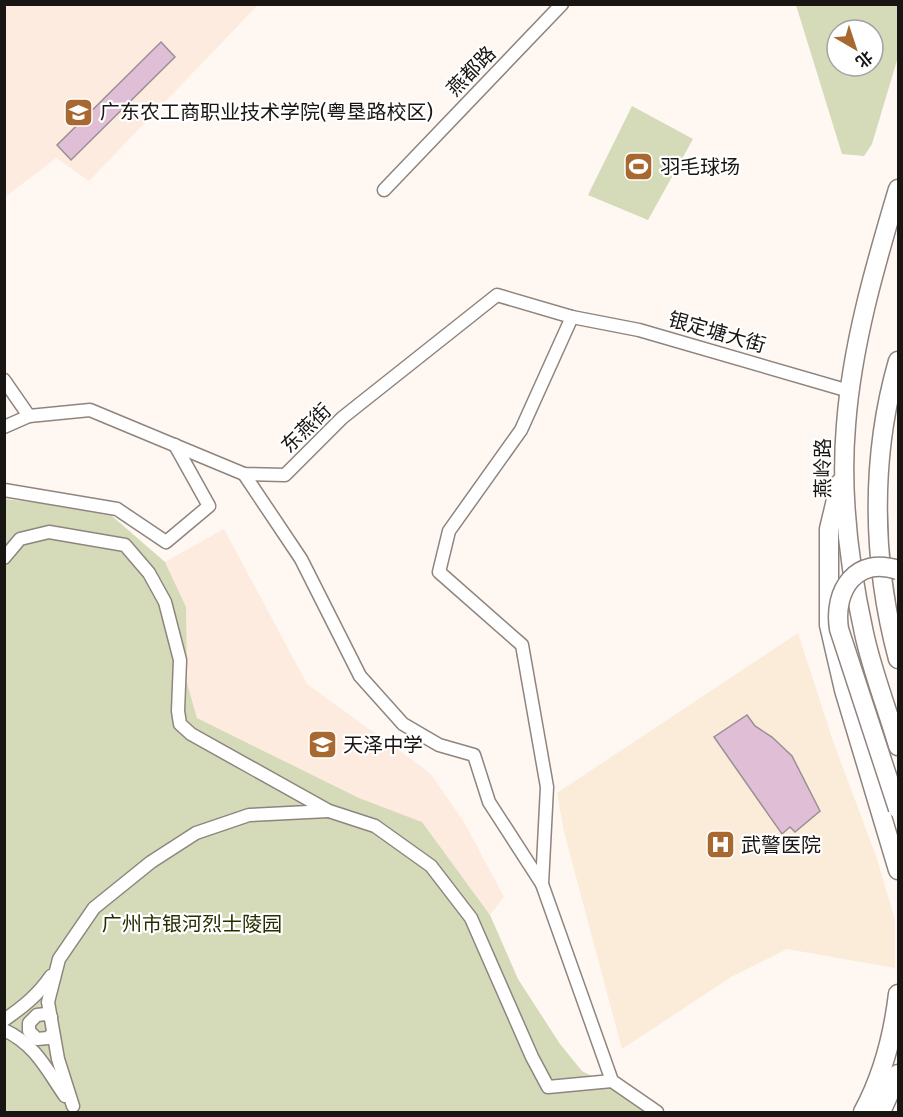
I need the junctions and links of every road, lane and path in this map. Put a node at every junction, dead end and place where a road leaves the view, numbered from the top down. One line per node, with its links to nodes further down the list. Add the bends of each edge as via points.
1 (562, 4): 3 (street, 燕都路)
2 (898, 189): 7 (highway, 燕岭路, via 863,316)
3 (384, 190)
4 (572, 317): 7 (street, 银定塘大街, via 639,330); 12 (street, 东燕街, via 497,295 342,418 285,475); 22 (street, via 521,430 449,531 439,572 522,645 547,787)
5 (898, 361): 16 (highway, via 880,459 878,513 883,586)
6 (4, 381): 8 (street)
7 (849, 391): 11 (highway, 燕岭路)
8 (29, 416): 9 (street, 东燕街); 10 (street, 东燕街, via 90,410)
9 (4, 427)
10 (175, 445): 12 (street, 东燕街); 13 (street, via 209,506 166,542 117,509)
11 (844, 470): 18 (highway, 燕岭路, via 849,554 859,608); 21 (highway, via 829,529 829,626)
12 (244, 474): 22 (street, via 301,559 360,676 403,724 439,746 474,755 489,802)
13 (4, 490)
14 (4, 558): 20 (street, via 20,538 49,532 125,545 149,573 165,602 180,660 180,724 191,734)
15 (898, 570): 19 (highway, bridge, via 877,566 857,573 842,592 837,616)
16 (892, 606): 17 (highway)
17 (898, 659)
18 (898, 746)
19 (898, 809)
20 (329, 811): 23 (street, via 249,815 196,833 151,862 94,908 59,958); 31 (street, via 375,826 441,877 471,918 548,1087)
21 (898, 870)
22 (542, 884): 31 (street)
23 (56, 969): 25 (street, via 48,1002); 26 (street, via 41,991)
24 (898, 994): 34 (highway, via 885,1063)
25 (51, 1017): 28 (street); 29 (street, via 37,1015 29,1023)
26 (4, 1020)
27 (4, 1030): 29 (street)
28 (53, 1033): 29 (street, via 48,1038); 32 (street)
29 (29, 1039): 32 (street)
30 (898, 1074): 35 (highway)
31 (612, 1081): 33 (street)
32 (75, 1109)
33 (657, 1113)
34 (864, 1113)
35 (882, 1113)

